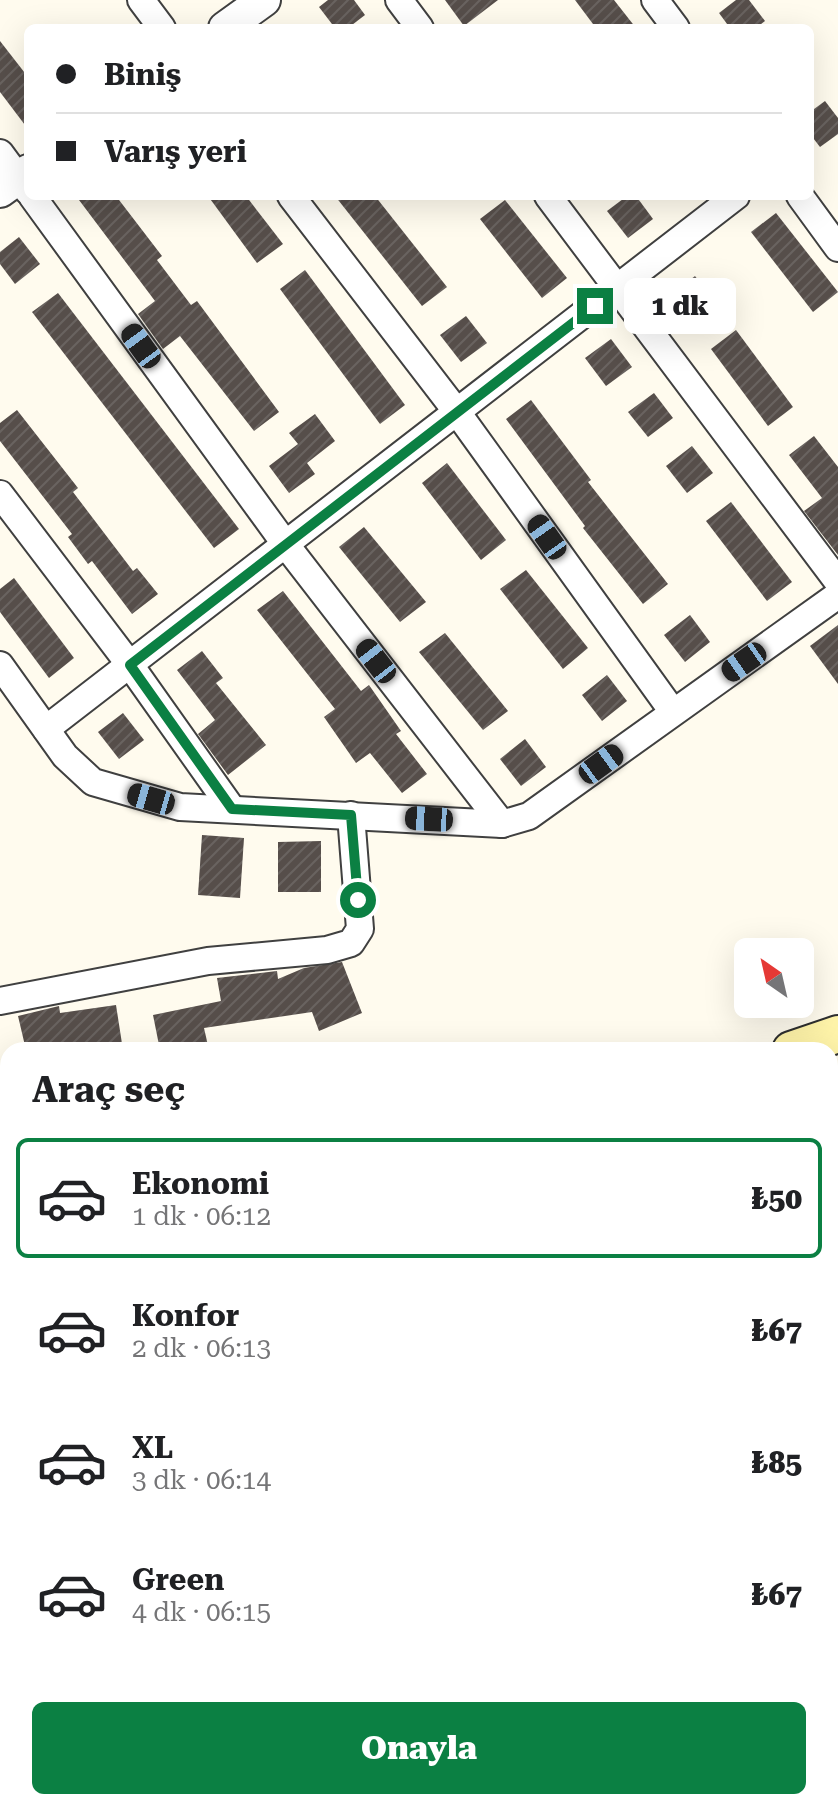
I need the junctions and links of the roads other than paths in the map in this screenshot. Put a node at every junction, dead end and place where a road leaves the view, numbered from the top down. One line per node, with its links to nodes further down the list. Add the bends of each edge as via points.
1 (141, 0): 4 (street)
2 (264, 0): 5 (street)
3 (399, 0): 6 (street)
4 (159, 24)
5 (231, 24)
6 (417, 24)
7 (33, 200): 16 (street)
8 (294, 200): 14 (street)
9 (551, 200): 13 (street)
10 (731, 200): 13 (street)
11 (803, 200): 12 (street)
12 (838, 248)
13 (618, 288): 14 (street); 17 (street)
14 (457, 412): 16 (street); 21 (street)
15 (0, 494): 19 (street)
16 (286, 545): 19 (street); 25 (street)
17 (838, 582)
18 (838, 595): 21 (street)
19 (130, 665): 22 (street); 23 (street)
20 (3, 680): 22 (street)
21 (673, 712): 25 (street, via 529,816)
22 (46, 729): 23 (street, via 93,782 180,807)
23 (232, 809): 24 (street)
24 (351, 815): 25 (street); 26 (street, via 360,929 351,943 208,961)
25 (502, 824)
26 (0, 1001)
27 (838, 1034): 28 (main road)
28 (814, 1042)

